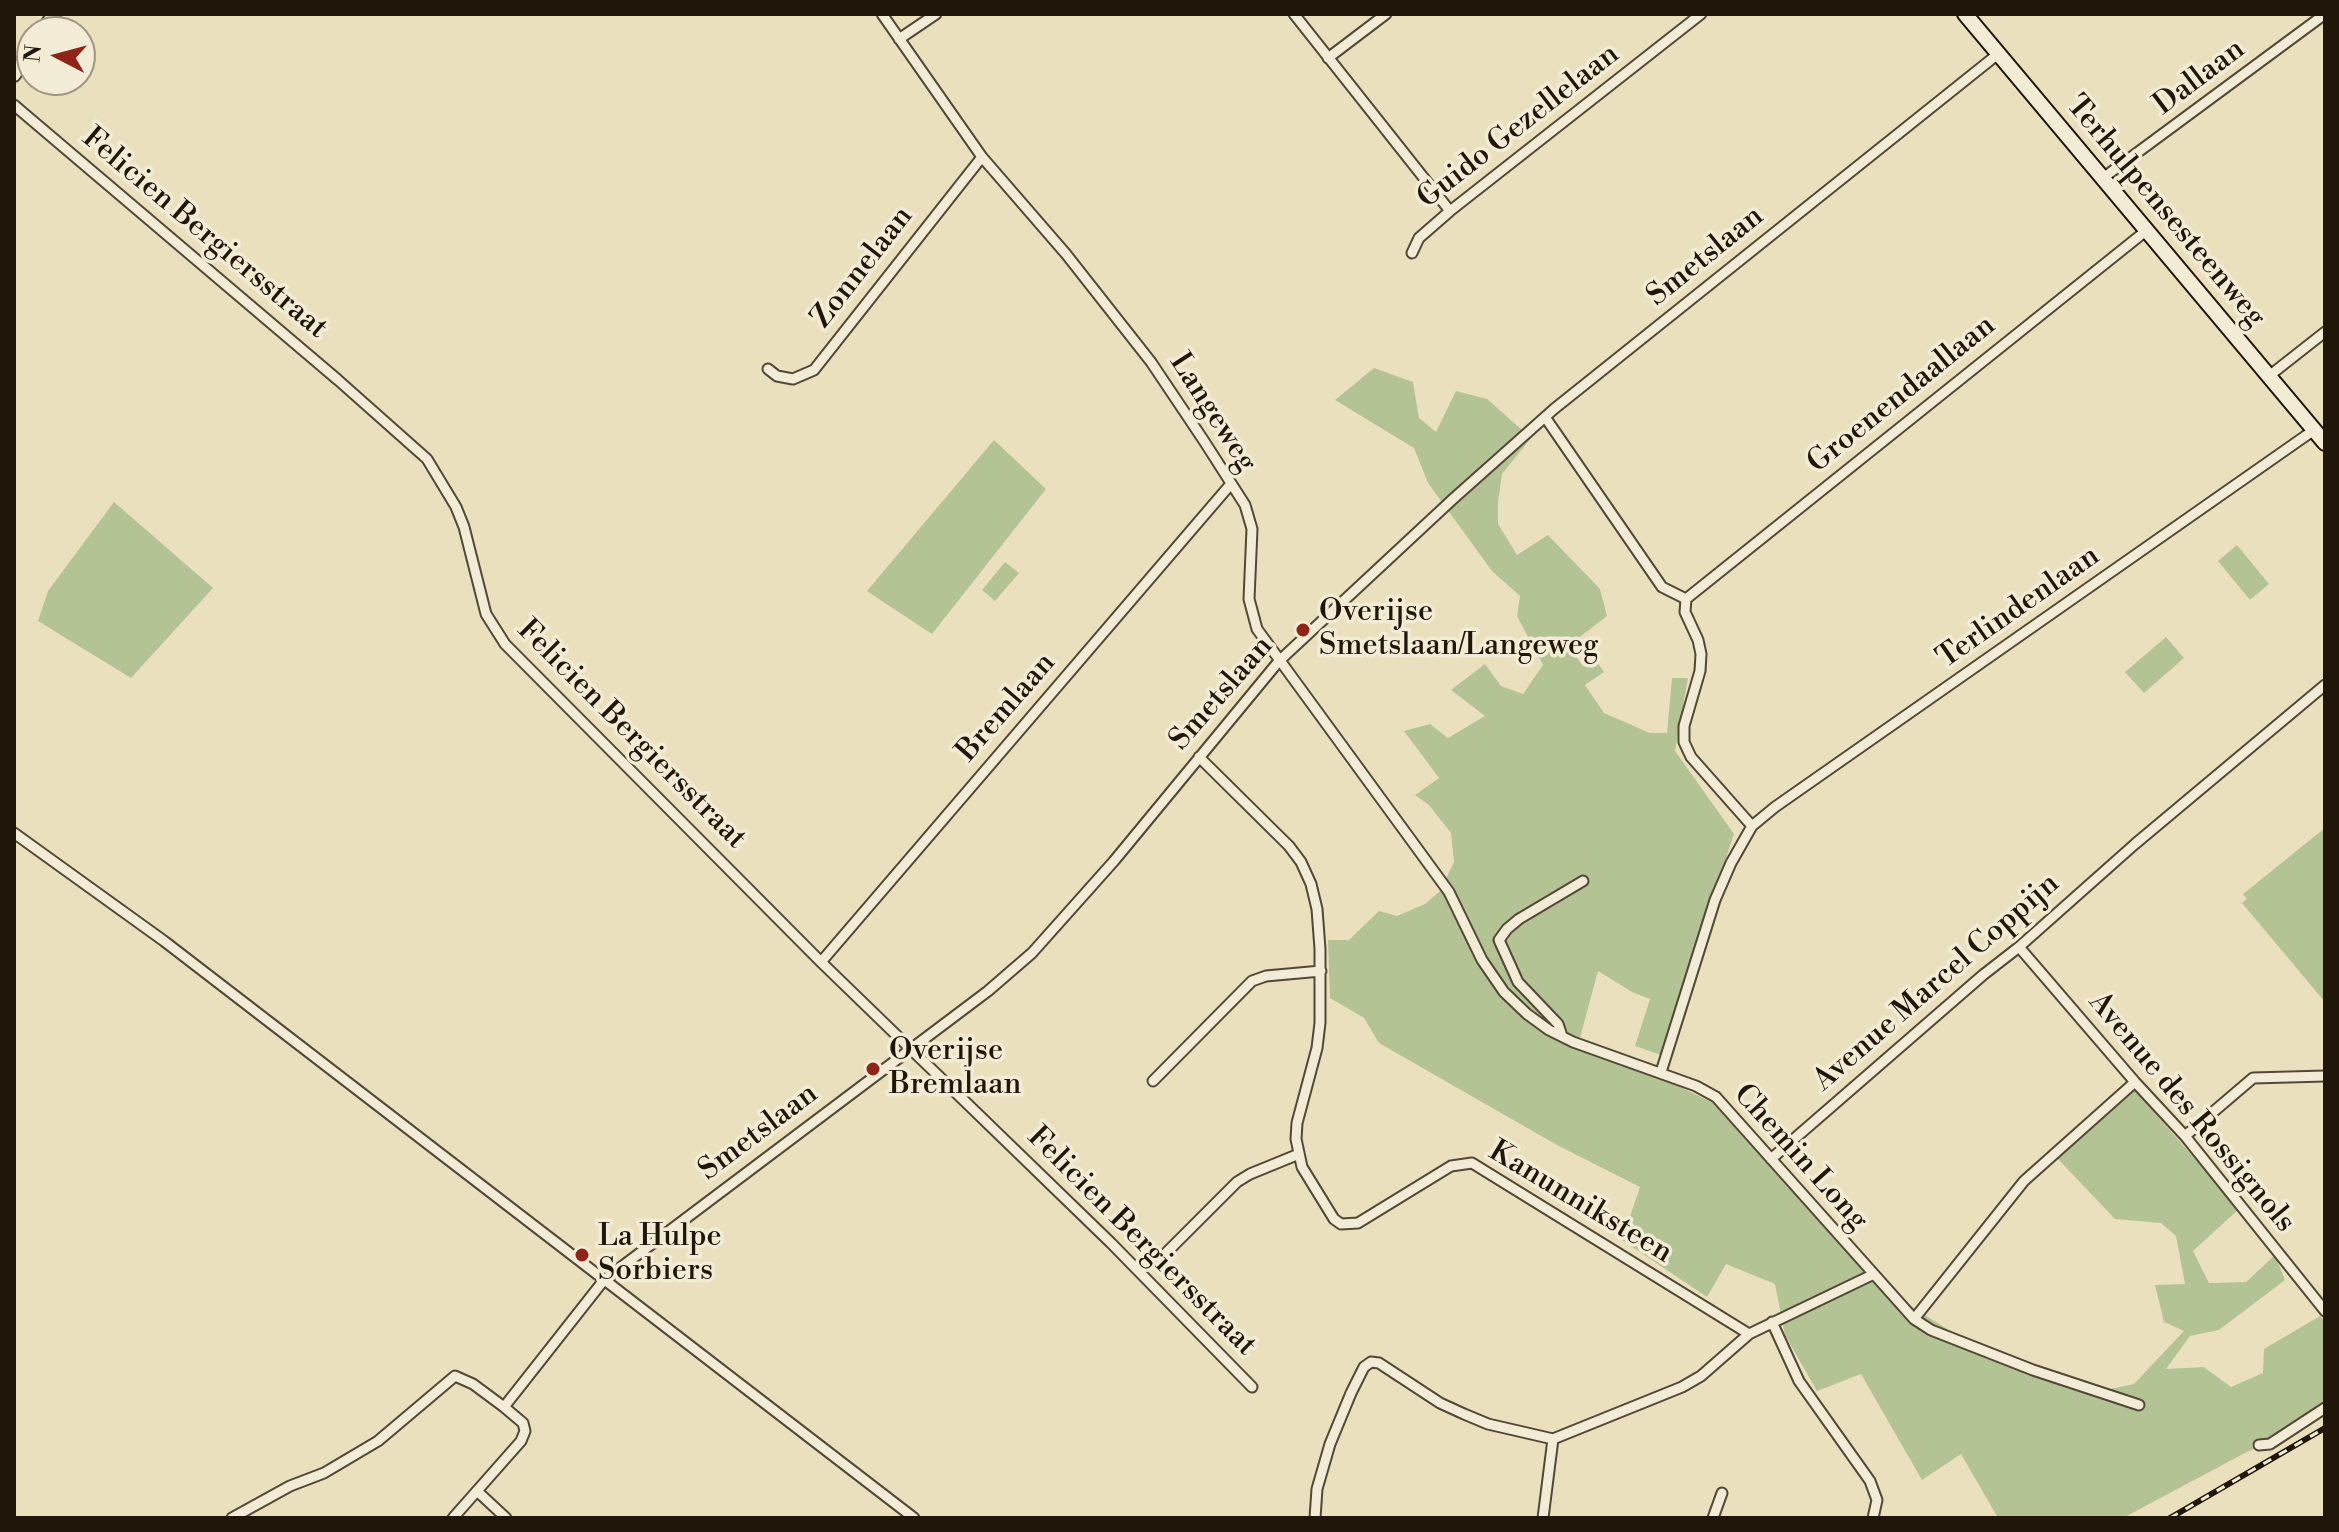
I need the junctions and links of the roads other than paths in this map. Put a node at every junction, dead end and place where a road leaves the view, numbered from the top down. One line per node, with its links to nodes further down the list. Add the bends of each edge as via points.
1 (882, 14): 8 (street, Langeweg)
2 (936, 14): 8 (street)
3 (1294, 14): 10 (street)
4 (1386, 14): 10 (street)
5 (1701, 14): 14 (street, Guido Gezellelaan)
6 (1965, 14): 9 (main road, Terhulpensesteenweg)
7 (2325, 14): 13 (street, Dallaan)
8 (899, 39): 12 (street, Langeweg)
9 (1998, 54): 13 (main road, Terhulpensesteenweg); 20 (street, Smetslaan)
10 (1328, 58): 14 (street)
11 (14, 105): 33 (street, Felicien Bergiersstraat, via 427,459 456,507 486,614 505,644)
12 (982, 157): 18 (street, Zonnelaan, via 814,370 793,379); 23 (street, Langeweg, via 1151,362)
13 (2103, 178): 15 (main road, Terhulpensesteenweg)
14 (1450, 211): 16 (street, Guido Gezellelaan, via 1419,238)
15 (2147, 230): 19 (main road, Terhulpensesteenweg); 24 (street, Groenendaallaan)
16 (1412, 253)
17 (2325, 332): 19 (street)
18 (768, 369)
19 (2269, 376): 21 (main road, Terhulpensesteenweg)
20 (1545, 417): 24 (street, via 1662,587); 25 (street, Smetslaan)
21 (2314, 430): 22 (main road, Terhulpensesteenweg); 28 (street, Terlindenlaan)
22 (2325, 443)
23 (1230, 485): 25 (street, Langeweg, via 1245,505 1252,529 1252,617); 33 (street, Bremlaan)
24 (1686, 599): 28 (street, via 1685,612 1701,654 1684,742)
25 (1279, 661): 27 (street, Smetslaan); 30 (street, Langeweg)
26 (2325, 685): 32 (street, Avenue Marcel Coppijn)
27 (1199, 757): 34 (street, Kanunniksteen, via 1301,862 1317,909); 36 (street, Smetslaan, via 1032,953)
28 (1752, 826): 37 (street, via 1715,900)
29 (14, 833): 46 (street, via 164,941)
30 (1430, 867): 35 (street, Chemin Long, via 1458,906 1495,980 1527,1014)
31 (1583, 881): 35 (street, via 1519,919 1499,940 1518,982 1558,1024)
32 (2019, 947): 40 (street, Avenue des Rossignols); 43 (street, Avenue Marcel Coppijn)
33 (821, 962): 36 (street, Felicien Bergiersstraat)
34 (1321, 971): 39 (street, via 1252,981); 42 (street, Kanunniksteen, via 1317,1048 1297,1123)
35 (1562, 1036): 37 (street, Chemin Long)
36 (911, 1049): 46 (street, Smetslaan); 51 (street, Felicien Bergiersstraat)
37 (1661, 1072): 43 (street, Chemin Long, via 1716,1097)
38 (2325, 1076): 41 (street, via 2253,1078)
39 (1153, 1081)
40 (2135, 1082): 41 (street, Avenue des Rossignols); 48 (street, via 2024,1181)
41 (2185, 1136): 47 (street, Avenue des Rossignols)
42 (1299, 1154): 44 (street, via 1237,1182); 50 (street, Kanunniksteen, via 1334,1219 1349,1225 1451,1166 1479,1166)
43 (1771, 1159): 45 (street, Chemin Long)
44 (1160, 1259)
45 (1872, 1275): 48 (street, Chemin Long); 49 (street)
46 (604, 1280): 53 (street, Smetslaan); 62 (street)
47 (2325, 1311)
48 (1914, 1319): 52 (street, Chemin Long, via 2033,1370)
49 (1772, 1322): 50 (street); 66 (street, via 1799,1381 1870,1481 1878,1507)
50 (1749, 1334): 55 (street, via 1682,1387)
51 (1252, 1387)
52 (2139, 1405)
53 (504, 1407): 57 (street, via 525,1431); 59 (street, via 455,1376 364,1450)
54 (2325, 1408): 56 (street, via 2270,1444)
55 (1553, 1439): 63 (street, via 1464,1414 1371,1362 1364,1367 1330,1444); 64 (street)
56 (2259, 1445)
57 (477, 1491): 60 (street); 61 (street)
58 (1722, 1493): 65 (street)
59 (232, 1518)
60 (453, 1518)
61 (506, 1518)
62 (914, 1518)
63 (1315, 1518)
64 (1543, 1518)
65 (1713, 1518)
66 (1873, 1518)

